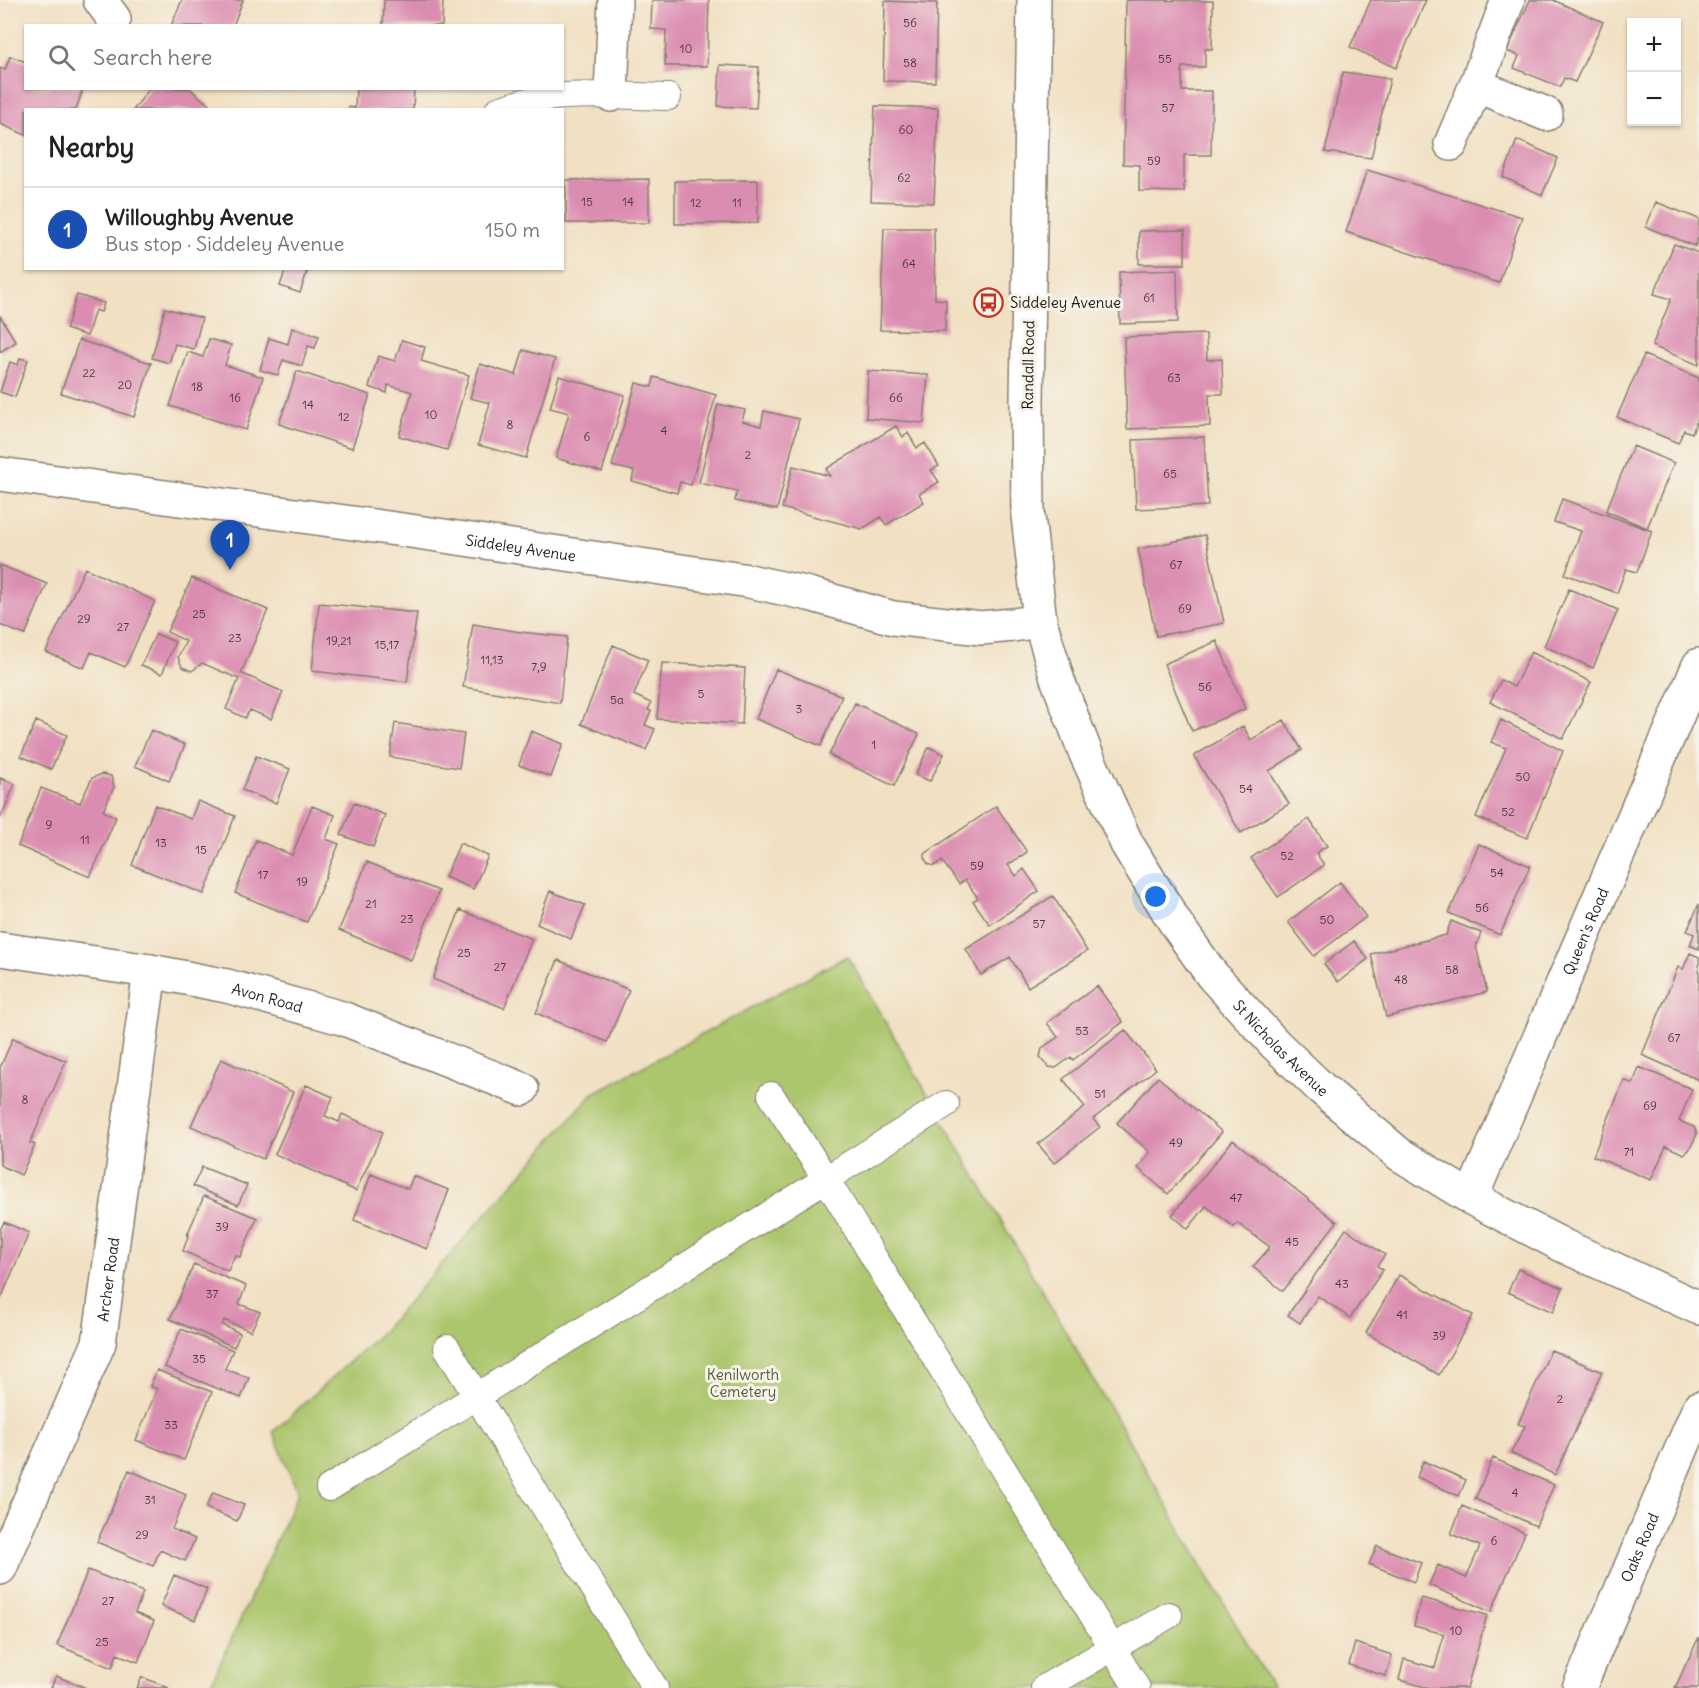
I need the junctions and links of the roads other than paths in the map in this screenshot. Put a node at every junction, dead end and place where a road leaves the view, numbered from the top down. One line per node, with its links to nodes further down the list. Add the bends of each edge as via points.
1 (615, 0): 5 (street)
2 (1034, 0): 11 (street, Randall Road, via 1028,505)
3 (1508, 0): 4 (street)
4 (1476, 85): 8 (street); 9 (street)
5 (611, 95): 6 (lane); 7 (lane, via 541,98)
6 (668, 97)
7 (505, 108)
8 (1546, 114)
9 (1451, 144)
10 (0, 474): 11 (street, Siddeley Avenue, via 749,581 893,618 981,628)
11 (1040, 621): 19 (street, St Nicholas Avenue, via 1086,754 1127,844 1212,975 1321,1088 1399,1154)
12 (1699, 665): 19 (street, Queen's Road)
13 (0, 949): 14 (street, Avon Road)
14 (150, 971): 15 (street, Avon Road, via 227,986 342,1018); 25 (street, Archer Road, via 99,1343)
15 (522, 1089)
16 (771, 1095): 18 (lane)
17 (946, 1104): 18 (lane)
18 (826, 1179): 22 (lane); 27 (lane)
19 (1471, 1198): 20 (street, St Nicholas Avenue)
20 (1699, 1308)
21 (447, 1348): 22 (lane)
22 (476, 1398): 24 (lane); 28 (lane)
23 (1699, 1407): 31 (street, Oaks Road)
24 (329, 1488)
25 (0, 1568)
26 (1169, 1615): 27 (lane)
27 (1113, 1648): 29 (lane); 30 (lane)
28 (655, 1688)
29 (1044, 1688)
30 (1137, 1688)
31 (1579, 1688)

